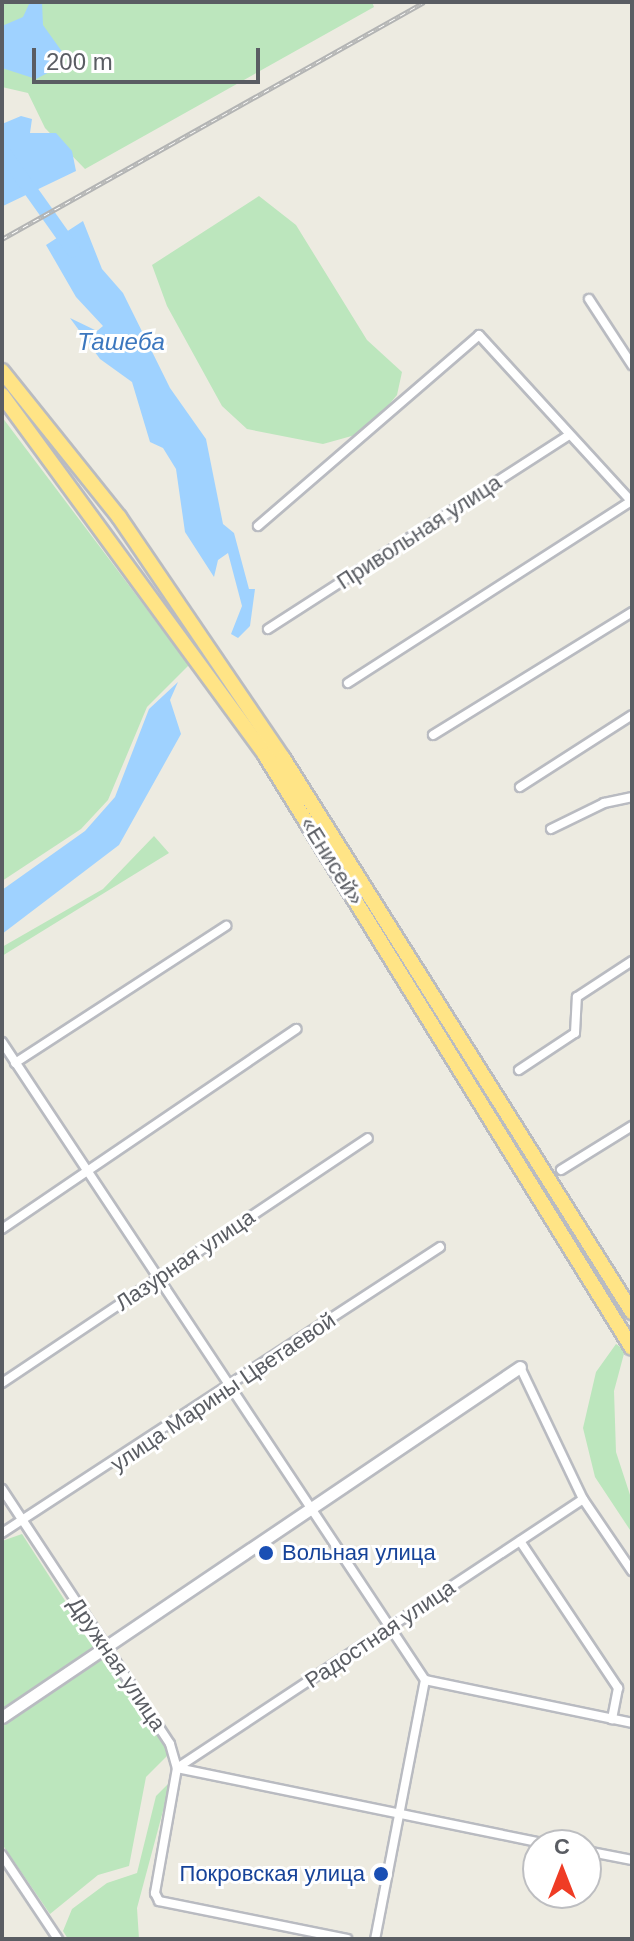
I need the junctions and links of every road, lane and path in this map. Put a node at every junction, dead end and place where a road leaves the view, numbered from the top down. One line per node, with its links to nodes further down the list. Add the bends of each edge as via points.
1 (589, 299): 2 (street)
2 (632, 365)
3 (2, 371): 29 (highway, «Енисей», via 119,517 283,758)
4 (2, 395): 30 (highway, «Енисей», via 265,755)
5 (569, 435): 6 (street); 7 (street, via 479,335); 9 (street, Привольная улица)
6 (632, 501): 10 (street)
7 (258, 526)
8 (632, 612): 12 (street)
9 (268, 629)
10 (348, 683)
11 (632, 715): 13 (street)
12 (433, 735)
13 (520, 787)
14 (632, 797): 15 (street, via 604,803)
15 (551, 829)
16 (226, 926): 20 (street)
17 (632, 961): 21 (street, via 577,997 575,1033)
18 (296, 1029): 25 (street)
19 (2, 1042): 20 (street)
20 (15, 1063): 25 (street)
21 (519, 1070)
22 (632, 1126): 24 (street)
23 (368, 1138): 28 (street, Лазурная улица)
24 (561, 1170)
25 (87, 1171): 26 (street); 28 (street)
26 (2, 1229)
27 (440, 1247): 33 (street, улица Марины Цветаевой)
28 (158, 1277): 32 (street, Лазурная улица); 33 (street)
29 (632, 1312)
30 (632, 1348)
31 (520, 1367): 35 (street); 36 (street)
32 (2, 1383)
33 (231, 1388): 36 (street); 37 (street, улица Марины Цветаевой)
34 (2, 1489): 37 (street, Дружная улица)
35 (583, 1499): 39 (street, Радостная улица); 40 (street)
36 (311, 1506): 41 (street); 42 (street)
37 (24, 1523): 38 (street, улица Марины Цветаевой); 42 (street, Дружная улица)
38 (2, 1533)
39 (520, 1541): 41 (street, Радостная улица); 45 (street, via 618,1688)
40 (632, 1571)
41 (390, 1627): 43 (street); 47 (street, Радостная улица)
42 (106, 1648): 44 (street); 47 (street, Дружная улица, via 161,1729)
43 (425, 1680): 45 (street); 48 (street)
44 (2, 1717)
45 (612, 1719): 46 (street)
46 (632, 1723)
47 (177, 1768): 48 (street); 54 (street, via 155,1893 159,1901)
48 (399, 1815): 49 (street); 55 (street)
49 (522, 1839)
50 (602, 1854): 52 (street)
51 (2, 1855): 53 (street)
52 (632, 1860)
53 (58, 1939)
54 (347, 1939)
55 (375, 1939)

